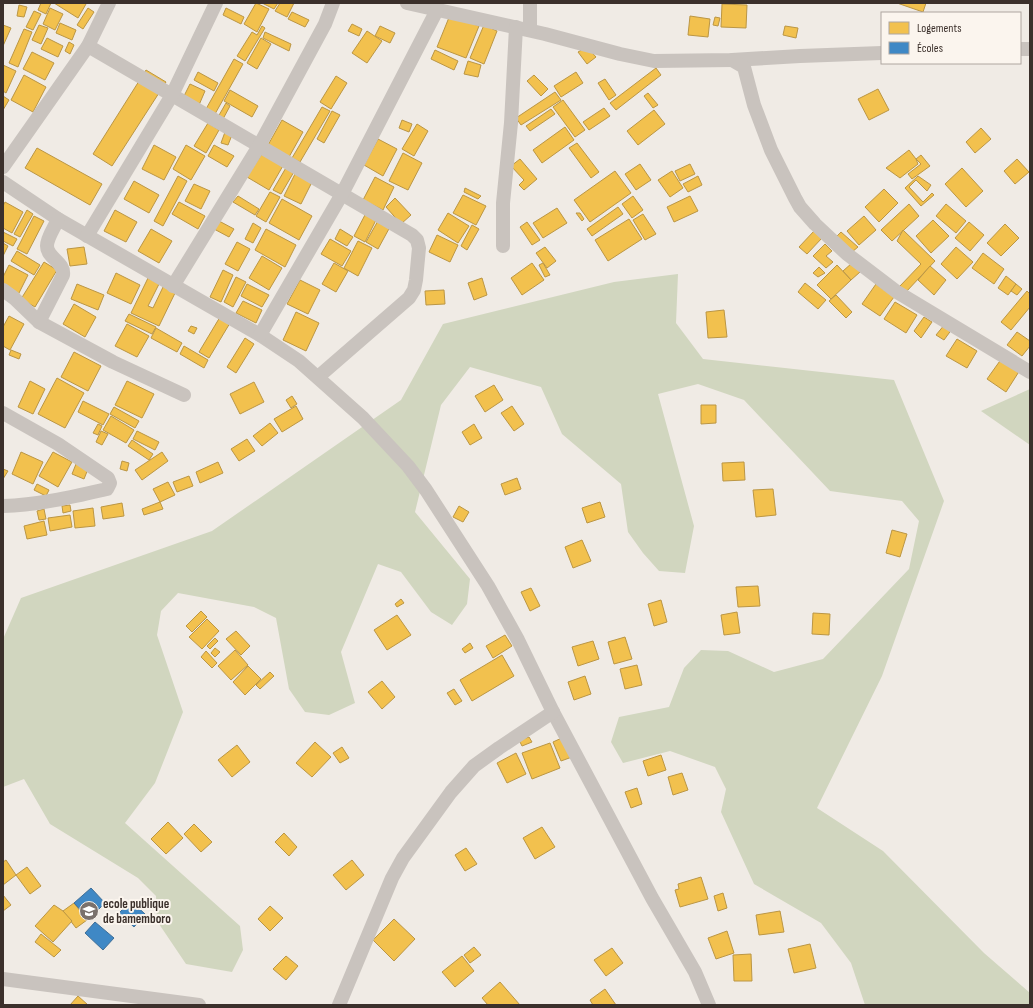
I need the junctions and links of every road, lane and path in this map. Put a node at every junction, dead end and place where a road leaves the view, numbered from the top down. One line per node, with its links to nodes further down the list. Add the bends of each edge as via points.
1 (109, 3): 9 (street)
2 (216, 3): 12 (street)
3 (333, 3): 13 (street, via 325,24)
4 (407, 3): 6 (street)
5 (530, 3): 8 (street)
6 (437, 10): 7 (street); 16 (street)
7 (516, 27): 8 (street); 19 (street)
8 (530, 30): 11 (street, via 654,61)
9 (88, 46): 12 (street); 14 (street)
10 (881, 53): 11 (street)
11 (732, 60): 24 (street, via 744,67 771,150 800,207 815,224 847,254 897,292)
12 (172, 95): 13 (street); 18 (street)
13 (259, 146): 16 (street); 20 (street)
14 (3, 168)
15 (3, 182): 17 (street)
16 (342, 194): 23 (street); 25 (street, via 417,240 419,248 416,280 409,298)
17 (58, 219): 18 (street); 22 (street, via 47,247 64,271)
18 (87, 236): 20 (street)
19 (503, 246)
20 (173, 286): 23 (street)
21 (3, 290): 22 (street)
22 (39, 322): 26 (street, via 112,362)
23 (260, 335): 25 (street, via 287,352)
24 (1030, 372)
25 (318, 377): 29 (street, via 385,440 426,490 488,586)
26 (184, 395)
27 (3, 414): 28 (street, via 58,444 108,478 110,483 107,489 63,499)
28 (3, 506)
29 (553, 712): 33 (street, via 479,762 451,792 403,858 392,878); 34 (street, via 652,898 695,972)
30 (3, 979): 31 (street)
31 (120, 1000): 32 (street)
32 (199, 1005)
33 (338, 1005)
34 (709, 1005)

